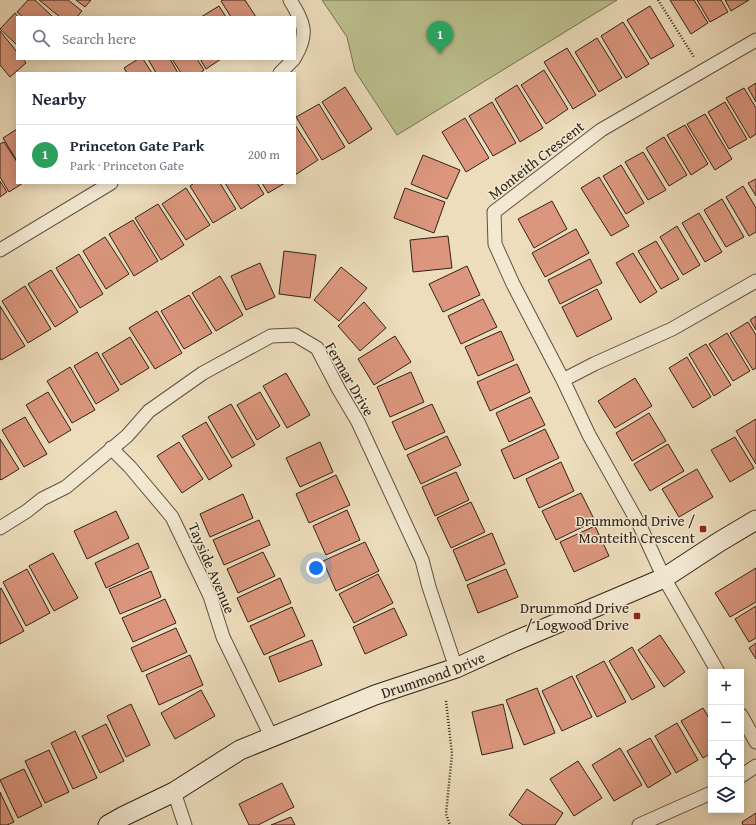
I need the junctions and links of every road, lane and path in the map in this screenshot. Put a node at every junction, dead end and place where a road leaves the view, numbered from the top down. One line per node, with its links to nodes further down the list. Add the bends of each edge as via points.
1 (290, 0): 4 (street, via 304,31 302,44)
2 (658, 0): 5 (path)
3 (756, 40): 11 (street, Monteith Crescent, via 600,130 494,212 495,244)
4 (296, 54)
5 (694, 57)
6 (292, 60): 7 (street)
7 (281, 72)
8 (109, 184): 9 (street)
9 (0, 250)
10 (756, 281): 11 (street, via 672,329)
11 (563, 380): 15 (street, Monteith Crescent, via 589,435 640,526)
12 (111, 448): 14 (street, Fermar Drive, via 66,487 42,499); 16 (street, Fermar Drive, via 127,436 149,411 203,373 271,336 295,335 317,348 358,422 422,560); 20 (street, Tayside Avenue, via 172,517 210,596 223,637)
13 (756, 520): 15 (street, Drummond Drive)
14 (0, 528)
15 (664, 578): 16 (street, Drummond Drive); 17 (street, Monteith Crescent)
16 (456, 668): 20 (street, Drummond Drive, via 375,695)
17 (716, 669)
18 (446, 701): 28 (path, via 452,754 446,814)
19 (744, 720): 21 (street)
20 (271, 736): 24 (street, Drummond Drive, via 240,750)
21 (756, 742)
22 (756, 766): 23 (street)
23 (744, 774)
24 (174, 792): 26 (street, Drummond Drive); 27 (street)
25 (708, 794): 29 (street)
26 (108, 825)
27 (185, 825)
28 (450, 825)
29 (639, 825)

